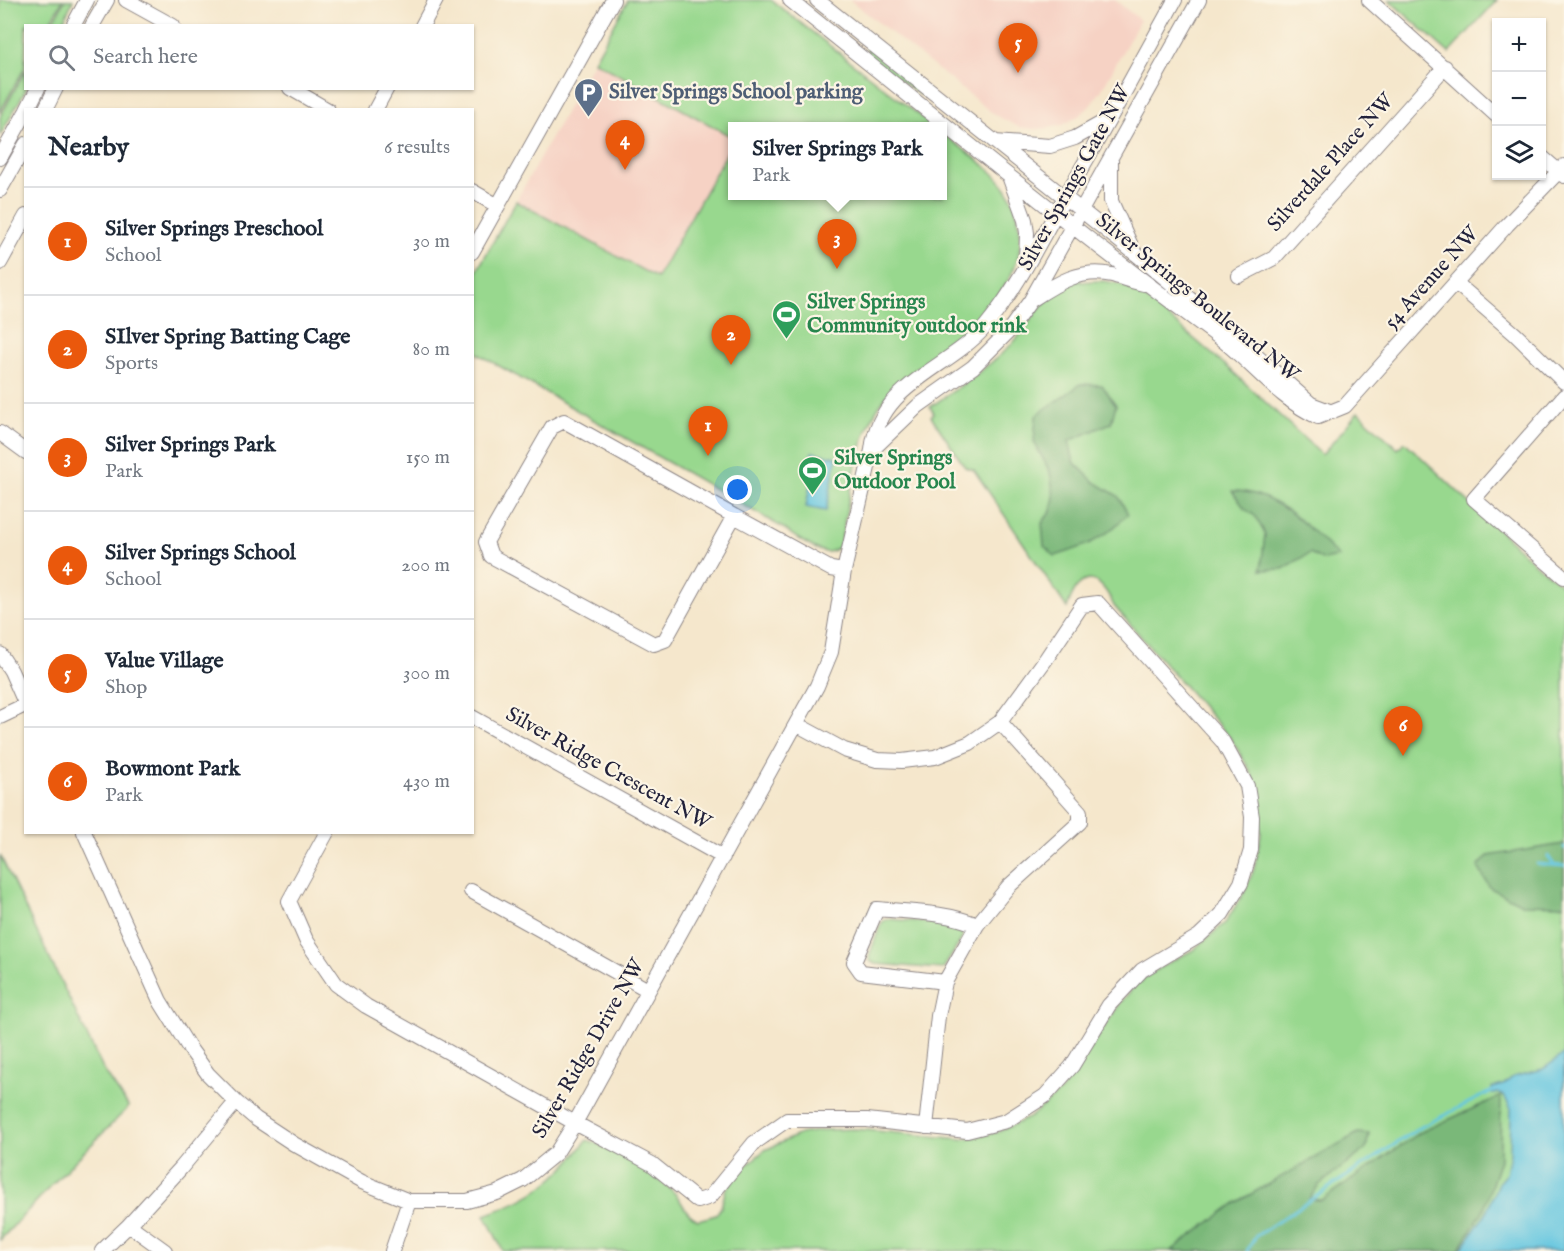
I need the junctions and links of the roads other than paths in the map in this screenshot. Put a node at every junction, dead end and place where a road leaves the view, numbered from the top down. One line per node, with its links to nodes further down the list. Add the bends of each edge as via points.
1 (87, 0): 11 (street)
2 (107, 0): 12 (street)
3 (126, 0): 13 (street)
4 (436, 0): 14 (street)
5 (613, 0): 39 (street)
6 (790, 0): 27 (street, Silver Springs Boulevard NW)
7 (817, 0): 29 (street, Silver Springs Boulevard NW)
8 (1175, 0): 26 (street, Silver Springs Gate NW)
9 (1199, 0): 31 (street, Silver Springs Gate NW)
10 (1369, 0): 15 (street)
11 (74, 24)
12 (93, 24)
13 (169, 24)
14 (423, 24)
15 (1445, 67): 24 (street); 48 (street, Silverdale Place NW, via 1274,258)
16 (37, 90): 20 (street)
17 (56, 90): 21 (street)
18 (293, 90): 22 (street)
19 (386, 90): 23 (street)
20 (28, 108)
21 (46, 108)
22 (325, 108)
23 (376, 108)
24 (1492, 110)
25 (24, 115): 32 (street)
26 (1109, 119): 29 (street, via 1075,138 1050,146); 38 (street, Silver Springs Gate NW)
27 (943, 122)
28 (947, 125): 35 (street, Silver Springs Boulevard NW)
29 (995, 142): 38 (street, Silver Springs Boulevard NW)
30 (24, 148): 36 (street)
31 (1111, 157): 40 (street, Silver Springs Gate NW); 45 (street, via 1111,201)
32 (0, 158)
33 (1546, 160): 34 (street)
34 (1562, 171): 49 (street, 54 Avenue NW)
35 (1008, 174): 41 (street, Silver Springs Boulevard NW); 47 (street, via 1025,220)
36 (0, 190)
37 (474, 192): 39 (street)
38 (1065, 198): 40 (street, Silver Springs Boulevard NW); 41 (street, Silver Springs Gate NW)
39 (498, 206): 44 (street)
40 (1081, 211): 43 (street, Silver Springs Gate NW); 45 (street, Silver Springs Boulevard NW)
41 (1057, 213): 43 (street, Silver Springs Boulevard NW); 47 (street, Silver Springs Gate NW)
42 (24, 220): 46 (street)
43 (1073, 225): 50 (street, Silver Springs Boulevard NW); 51 (street, Silver Springs Gate NW)
44 (474, 248)
45 (1136, 254): 54 (street, Silver Springs Boulevard NW, via 1311,404)
46 (0, 263)
47 (1026, 266): 56 (street, Silver Springs Gate NW, via 983,329 894,399 873,433)
48 (1239, 276)
49 (1456, 283): 52 (street); 54 (street, 54 Avenue NW, via 1345,406)
50 (1147, 285): 51 (street, via 1096,273 1064,279); 54 (street, Silver Springs Boulevard NW, via 1219,337 1301,409 1318,417)
51 (1031, 300): 56 (street, Silver Springs Gate NW, via 1007,333 973,367 918,406)
52 (1564, 382)
53 (1564, 396): 60 (street, via 1474,499)
54 (1330, 413)
55 (0, 433): 57 (street)
56 (872, 450): 59 (street, Silver Ridge Drive NW)
57 (24, 451)
58 (734, 516): 58 (street, via 564,421 552,427 486,543 491,556 654,644 665,640); 59 (street, via 831,569)
59 (844, 571): 67 (street, Silver Ridge Drive NW, via 831,652 818,686)
60 (1564, 578)
61 (0, 654): 62 (street)
62 (24, 703)
63 (24, 705): 64 (street)
64 (0, 717)
65 (474, 718): 70 (street, Silver Ridge Crescent NW)
66 (1000, 722): 67 (street, via 970,743 935,757 902,761 877,760 844,750); 72 (street, via 1080,812 1080,822 1008,887); 77 (street, via 1082,605 1098,603 1223,742 1247,786 1252,817 1251,850 1241,883 1222,914 1199,936 1142,970 1110,1005 1072,1066 1045,1096 1006,1121 967,1131)
67 (796, 724): 70 (street, Silver Ridge Drive NW)
68 (85, 834): 75 (street, Silver Ridge Drive NW, via 160,1001 208,1074)
69 (326, 834): 76 (street, via 289,901 306,940 336,984 366,1006)
70 (723, 857): 74 (street, Silver Ridge Drive NW)
71 (471, 891): 74 (street)
72 (977, 925): 73 (street); 73 (street, via 935,913 877,909 854,962 861,972)
73 (945, 982): 77 (street)
74 (648, 990): 76 (street, Silver Ridge Drive NW)
75 (236, 1102): 78 (street, Silver Ridge Drive NW, via 294,1144 362,1182); 79 (street)
76 (575, 1123): 77 (street, via 652,1164 698,1202 710,1197 754,1143 787,1120 867,1120); 78 (street, Silver Ridge Drive NW, via 556,1153 523,1180 497,1194 466,1202)
77 (926, 1127)
78 (409, 1201): 82 (street)
79 (129, 1225): 80 (street); 81 (street)
80 (102, 1251)
81 (165, 1251)
82 (392, 1251)

